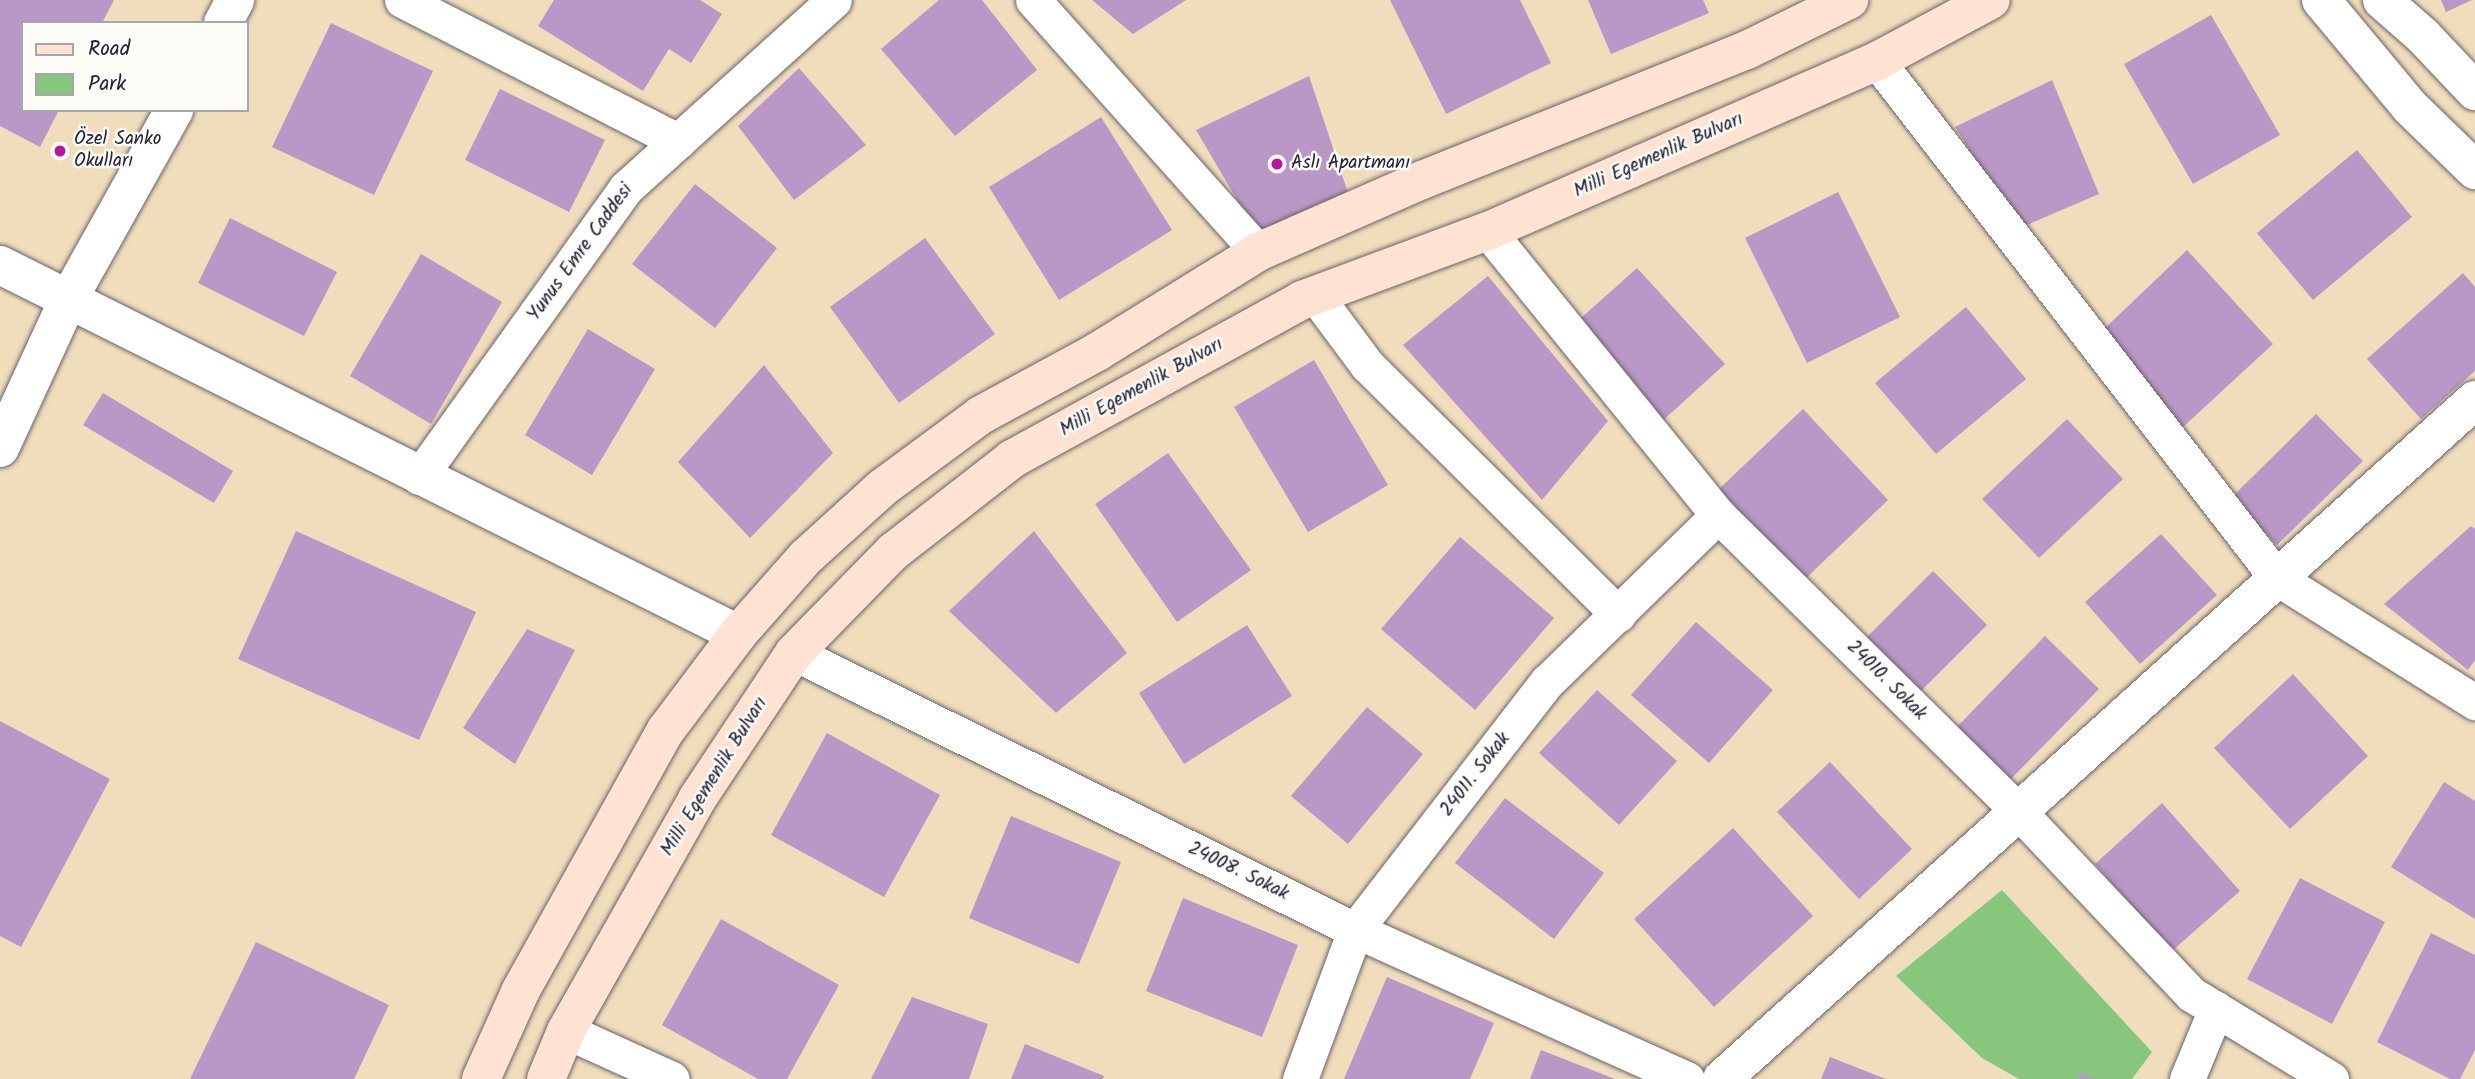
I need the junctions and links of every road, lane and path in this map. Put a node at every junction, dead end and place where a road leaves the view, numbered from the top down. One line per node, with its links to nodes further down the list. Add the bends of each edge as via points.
1 (235, 0): 9 (street)
2 (402, 0): 13 (street)
3 (834, 0): 13 (street, Yunus Emre Caddesi)
4 (1032, 0): 16 (street)
5 (1849, 0): 16 (main road, via 1747,50 1422,180)
6 (1991, 0): 10 (main road, Milli Egemenlik Bulvarı)
7 (2321, 0): 14 (street, via 2410,107)
8 (2382, 0): 11 (street)
9 (224, 21)
10 (1877, 61): 15 (main road, Milli Egemenlik Bulvarı); 24 (street)
11 (2475, 91)
12 (173, 112): 19 (street)
13 (678, 141): 22 (street, Yunus Emre Caddesi, via 626,188)
14 (2475, 170)
15 (1488, 231): 18 (main road, Milli Egemenlik Bulvarı); 23 (street, 24010. Sokak)
16 (1258, 253): 26 (main road, via 1097,352 981,415 883,488 815,548)
17 (0, 265): 19 (street)
18 (1315, 295): 25 (street, via 1367,365); 27 (main road, Milli Egemenlik Bulvarı, via 1012,459 894,551)
19 (68, 300): 21 (street); 22 (street)
20 (2475, 400): 24 (street)
21 (0, 448)
22 (419, 477): 26 (street)
23 (1718, 515): 25 (street, 24011. Sokak); 29 (street, 24010. Sokak)
24 (2277, 578): 28 (street); 29 (street)
25 (1618, 614): 30 (street, 24011. Sokak, via 1547,682)
26 (738, 634): 33 (main road, via 666,730 522,990)
27 (794, 653): 30 (street, 24008. Sokak); 32 (main road, Milli Egemenlik Bulvarı, via 697,799)
28 (2475, 702)
29 (2018, 811): 31 (street, 24010. Sokak, via 2191,994); 38 (street)
30 (1355, 930): 36 (street, 24011. Sokak); 37 (street, 24008. Sokak)
31 (2216, 1009): 39 (street); 40 (street, 24010. Sokak)
32 (566, 1031): 34 (main road, Milli Egemenlik Bulvarı); 35 (street)
33 (481, 1079)
34 (546, 1079)
35 (672, 1079)
36 (1300, 1079)
37 (1687, 1079)
38 (1722, 1079)
39 (2187, 1079)
40 (2331, 1079)

